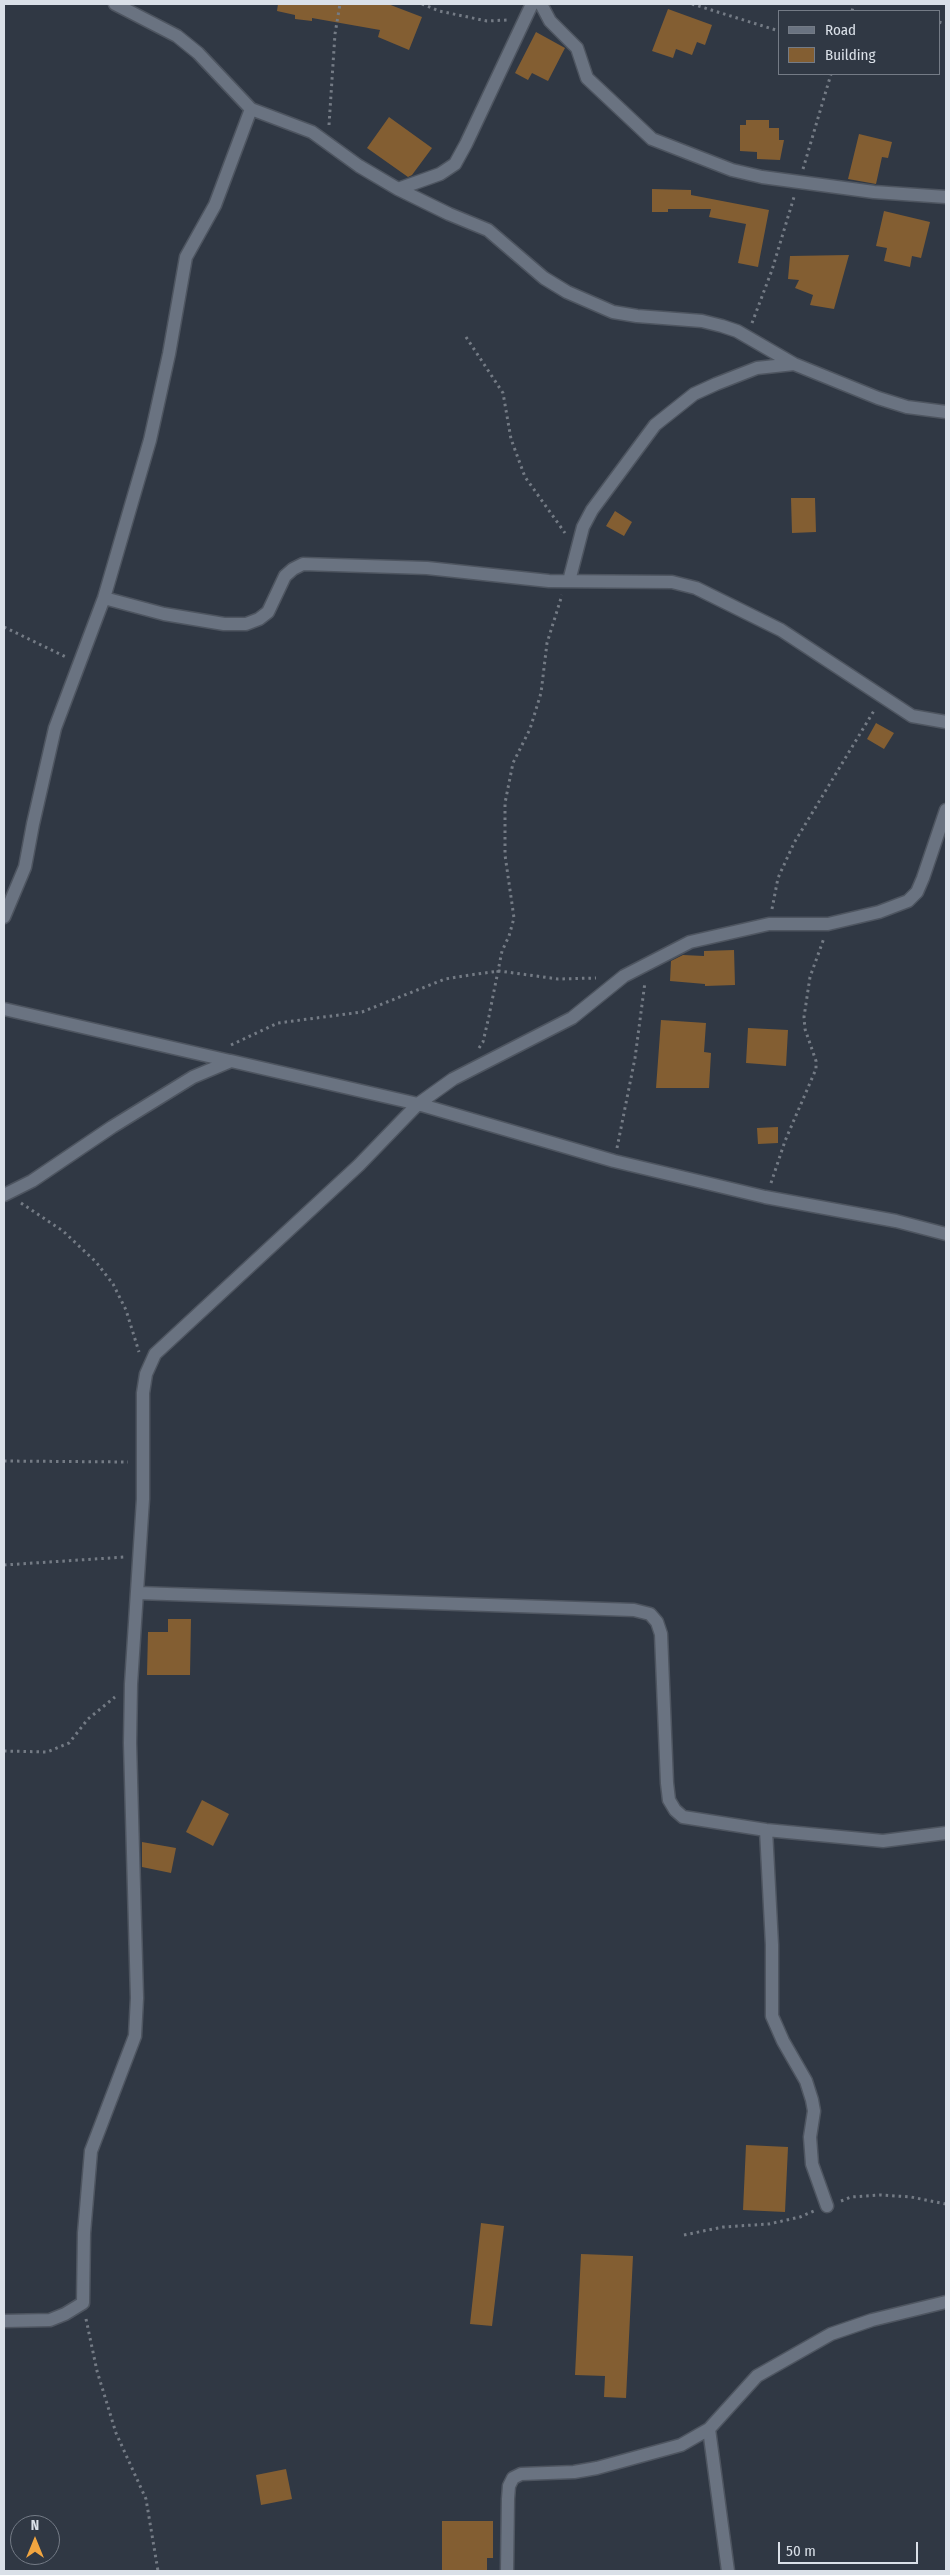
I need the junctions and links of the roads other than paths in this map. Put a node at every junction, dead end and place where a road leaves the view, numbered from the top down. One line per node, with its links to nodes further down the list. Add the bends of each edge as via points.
1 (115, 4): 4 (street, via 176,36 198,53)
2 (532, 4): 5 (street, via 455,164 440,174)
3 (540, 4): 6 (street, via 550,21 577,48 587,78 644,134 663,144 732,170 798,184)
4 (251, 109): 5 (street, via 300,126); 10 (street, via 215,205 186,257 150,440)
5 (398, 189): 7 (street, via 488,230 544,278 592,304 637,316 722,326)
6 (946, 197)
7 (794, 364): 8 (street, via 878,398 907,407); 9 (street, via 757,368 735,375 694,394 655,425 607,487 583,527)
8 (946, 412)
9 (568, 581): 10 (street, via 427,568 303,564 285,576 268,612 246,624 224,624 164,614); 11 (street, via 672,582 696,588 781,630 912,716)
10 (104, 598): 13 (street, via 56,728 25,867)
11 (946, 722)
12 (946, 810): 16 (street, via 918,892 908,901 879,912 828,924 769,924 709,936 674,949 624,976 572,1018 454,1079)
13 (4, 916)
14 (4, 1009): 15 (street)
15 (231, 1061): 16 (street); 17 (street, via 193,1077)
16 (418, 1104): 18 (street, via 614,1161 765,1197 896,1221); 19 (street, via 359,1165 156,1354 146,1374 143,1393)
17 (5, 1195)
18 (946, 1234)
19 (138, 1593): 20 (street, via 614,1608 650,1614 661,1634 669,1800 683,1817); 24 (street, via 130,1743 137,1998 135,2036 91,2151 84,2233 83,2303 50,2320)
20 (766, 1830): 21 (street, via 883,1841); 22 (street, via 772,2016 806,2081 812,2100 812,2164)
21 (946, 1833)
22 (827, 2206)
23 (946, 2302): 25 (street, via 831,2334 757,2376)
24 (4, 2321)
25 (709, 2430): 26 (street, via 680,2445 646,2456 574,2472 521,2474 513,2478 508,2499); 27 (street)
26 (508, 2571)
27 (728, 2571)

